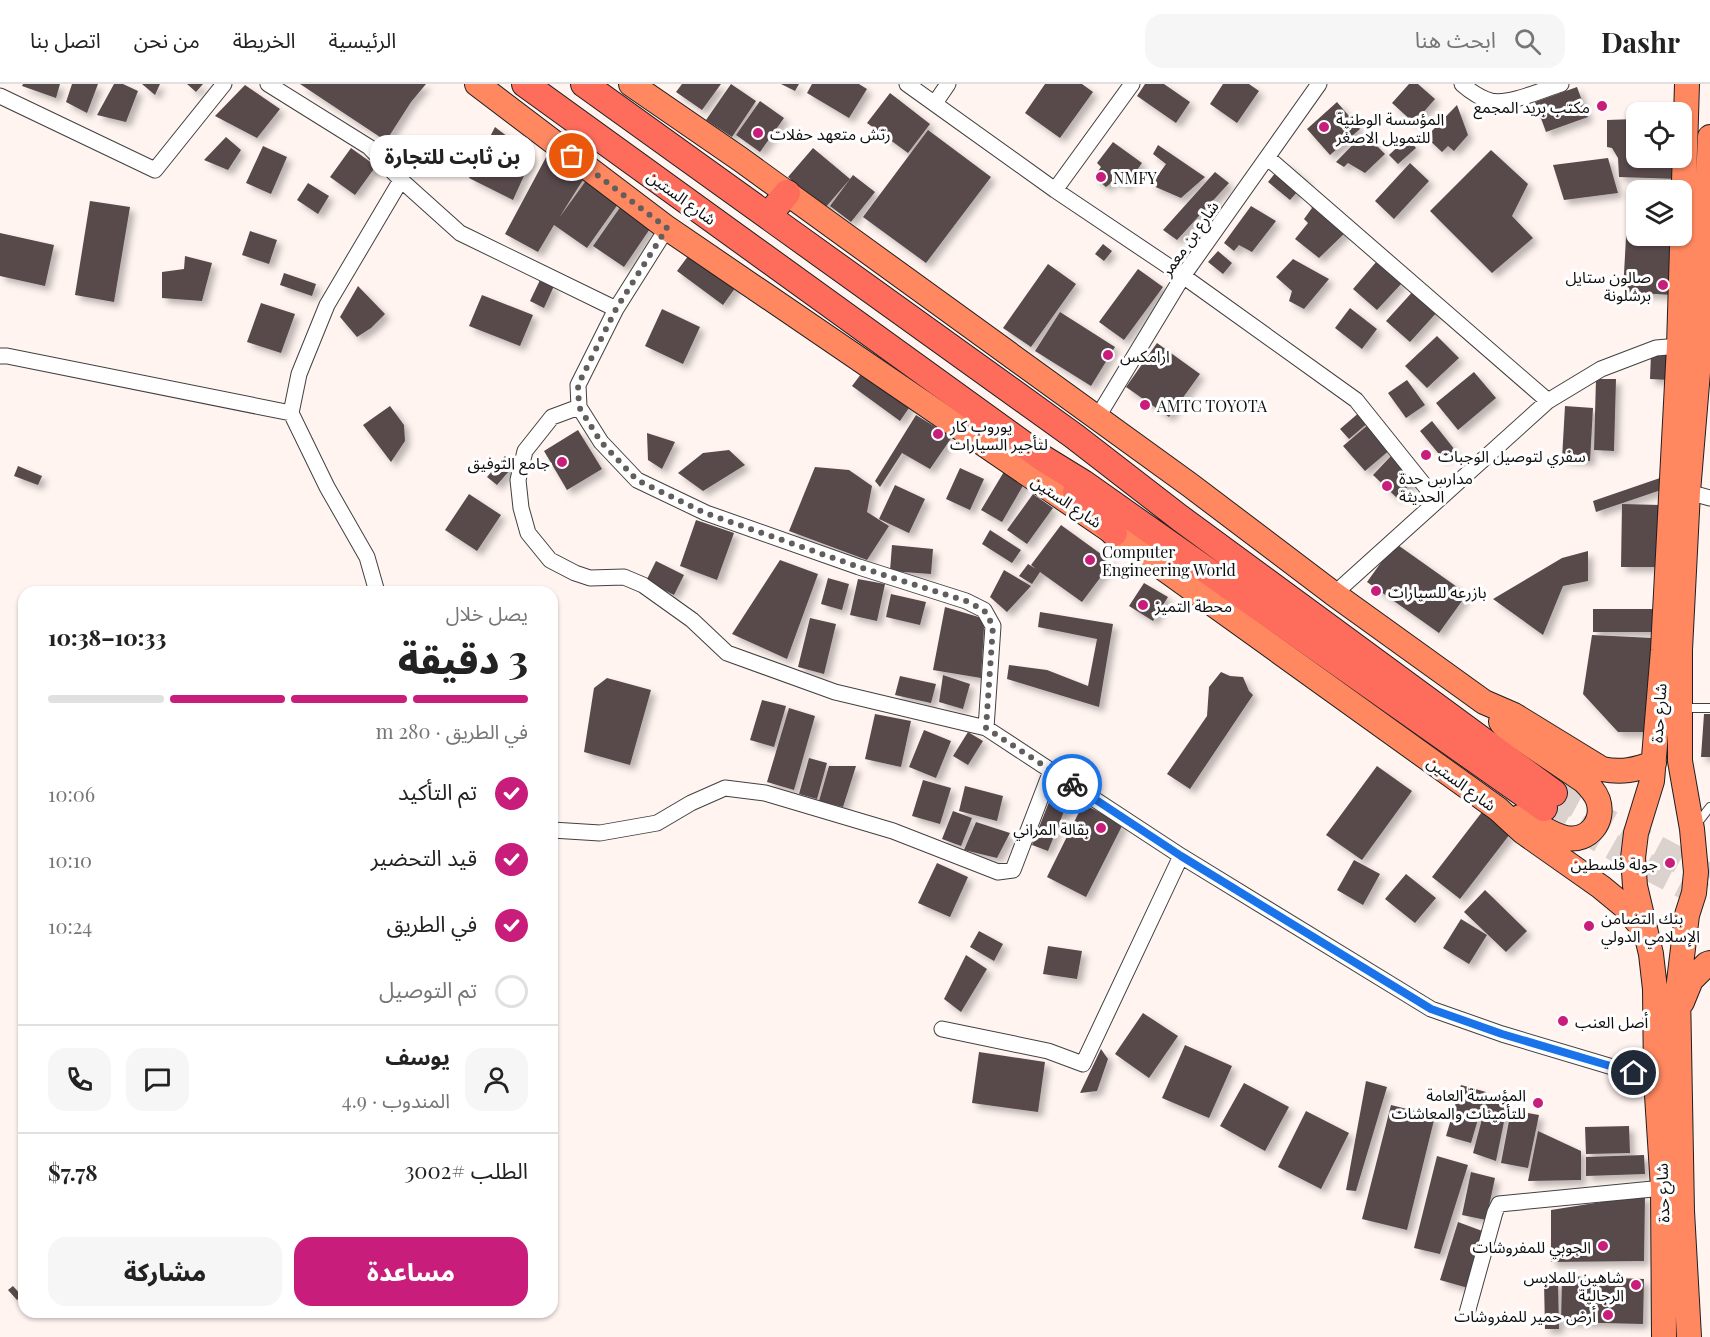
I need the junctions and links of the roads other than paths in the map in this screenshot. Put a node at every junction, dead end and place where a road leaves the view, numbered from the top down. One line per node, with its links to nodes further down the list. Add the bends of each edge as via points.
1 (224, 84): 14 (street, via 155,170)
2 (268, 84): 18 (street, via 369,147)
3 (477, 84): 22 (main road, شارع الستين)
4 (525, 84): 31 (highway, شارع الستين)
5 (584, 84): 21 (highway, شارع الستين)
6 (631, 84): 20 (main road)
7 (907, 84): 15 (street)
8 (948, 84): 15 (street)
9 (1132, 84): 19 (street)
10 (1318, 84): 17 (street, شارع بن معمر)
11 (1462, 84): 12 (street, via 1492,101 1513,99)
12 (1560, 84)
13 (1687, 84): 25 (main road, شارع حدة)
14 (0, 96)
15 (935, 103): 19 (street)
16 (1710, 136): 32 (main road, شارع حدة, via 1700,348)
17 (1268, 158): 23 (street, شارع بن معمر); 27 (street)
18 (401, 180): 24 (street, via 460,233); 29 (street, via 327,305 299,374)
19 (1055, 190): 23 (street)
20 (787, 193): 21 (highway); 30 (main road)
21 (768, 216): 31 (highway, شارع الستين, via 1074,436 1549,800)
22 (667, 228): 24 (street); 34 (main road, شارع الستين)
23 (1183, 276): 30 (street, شارع بن معمر); 33 (street, via 1356,400)
24 (616, 309): 28 (street, via 578,385)
25 (1679, 346): 27 (street, via 1656,348 1601,369); 41 (main road, شارع حدة)
26 (0, 356): 29 (street)
27 (1548, 401): 33 (street)
28 (579, 407): 40 (street, via 601,442 637,480 705,513 984,610 993,626); 40 (street, via 552,417 525,451 518,480 528,533 550,560 590,578 624,577 643,585 692,620 728,653 835,692)
29 (291, 413): 35 (street, via 367,557)
30 (1097, 418): 36 (main road)
31 (1044, 459): 34 (highway)
32 (1699, 495): 38 (main road, شارع حدة, via 1680,650)
33 (1437, 501): 36 (street)
34 (1114, 533): 44 (main road, شارع الستين)
35 (375, 586)
36 (1334, 594): 37 (main road)
37 (1485, 702): 41 (main road, via 1514,715 1602,769 1633,771); 44 (main road, via 1507,729 1584,782 1594,792 1600,810 1594,828 1576,838 1564,837)
38 (1680, 708): 39 (lane); 46 (main road, شارع حدة, via 1680,761)
39 (1710, 708)
40 (986, 728): 42 (street)
41 (1654, 763): 48 (main road, شارع حدة, via 1633,858)
42 (1051, 771): 45 (street, via 1013,870 1006,872 893,831 765,794 725,788 657,823 600,833); 47 (street)
43 (1710, 807): 46 (lane)
44 (1498, 809): 48 (main road, شارع الستين, via 1624,906)
45 (558, 830)
46 (1701, 836): 50 (main road, شارع حدة, via 1682,951)
47 (1181, 856): 51 (street, via 1083,1064); 52 (street, via 1431,1009)
48 (1645, 931): 52 (main road, شارع حدة, via 1655,989)
49 (1710, 963): 50 (main road, via 1691,980)
50 (1679, 1007): 56 (main road, شارع حدة, via 1682,1211)
51 (942, 1029)
52 (1656, 1080): 53 (main road, شارع حدة)
53 (1663, 1188): 54 (street, via 1499,1204); 55 (main road, شارع حدة)
54 (1467, 1313)
55 (1664, 1337)
56 (1689, 1337)

